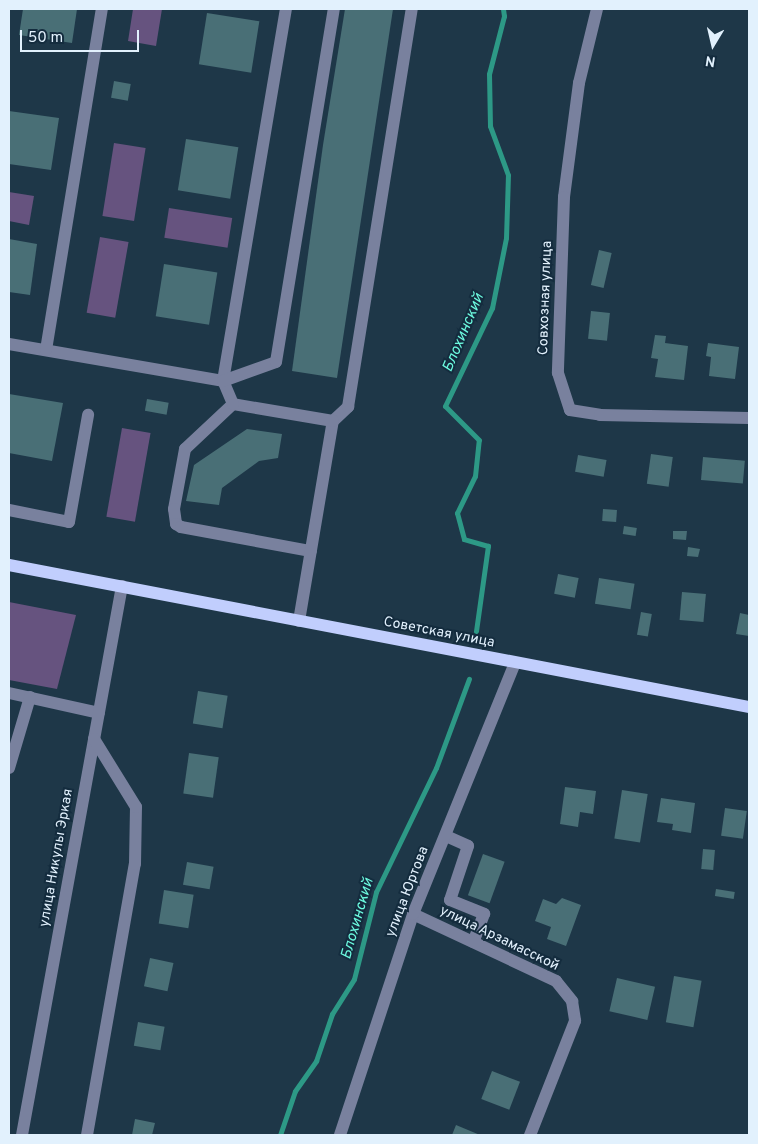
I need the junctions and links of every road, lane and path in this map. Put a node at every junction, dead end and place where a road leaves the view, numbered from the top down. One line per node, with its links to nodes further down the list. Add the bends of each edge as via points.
1 (102, 9): 7 (street)
2 (286, 9): 8 (street)
3 (334, 9): 8 (street, via 276,362)
4 (412, 9): 12 (street, via 348,407)
5 (597, 9): 11 (street, Совхозная улица, via 579,83 564,197 558,373 570,410 600,415)
6 (9, 344): 7 (street)
7 (46, 350): 8 (street)
8 (224, 381): 9 (street)
9 (234, 404): 12 (street); 14 (street, via 185,449 174,509 176,524)
10 (88, 415): 13 (street, via 69,522)
11 (749, 418)
12 (333, 421): 14 (street)
13 (9, 510)
14 (311, 551): 17 (street)
15 (9, 565): 16 (main road, Советская улица)
16 (122, 586): 17 (main road, Советская улица); 22 (street, улица Никулы Эркая)
17 (299, 621): 18 (main road, Советская улица)
18 (515, 663): 21 (main road, Советская улица); 25 (street, улица Юртова)
19 (9, 693): 20 (street)
20 (30, 697): 22 (street); 24 (street)
21 (749, 707)
22 (98, 713): 23 (street, улица Никулы Эркая)
23 (94, 739): 28 (street, улица Никулы Эркая); 29 (street, via 136,807 135,864)
24 (9, 768)
25 (446, 836): 26 (street, улица Юртова); 27 (street, via 468,846 450,900 484,914)
26 (414, 914): 27 (street, улица Арзамасской); 30 (street, улица Юртова)
27 (472, 942): 31 (street, улица Арзамасской, via 556,981 572,1001 575,1021)
28 (22, 1135)
29 (87, 1135)
30 (340, 1135)
31 (530, 1135)

